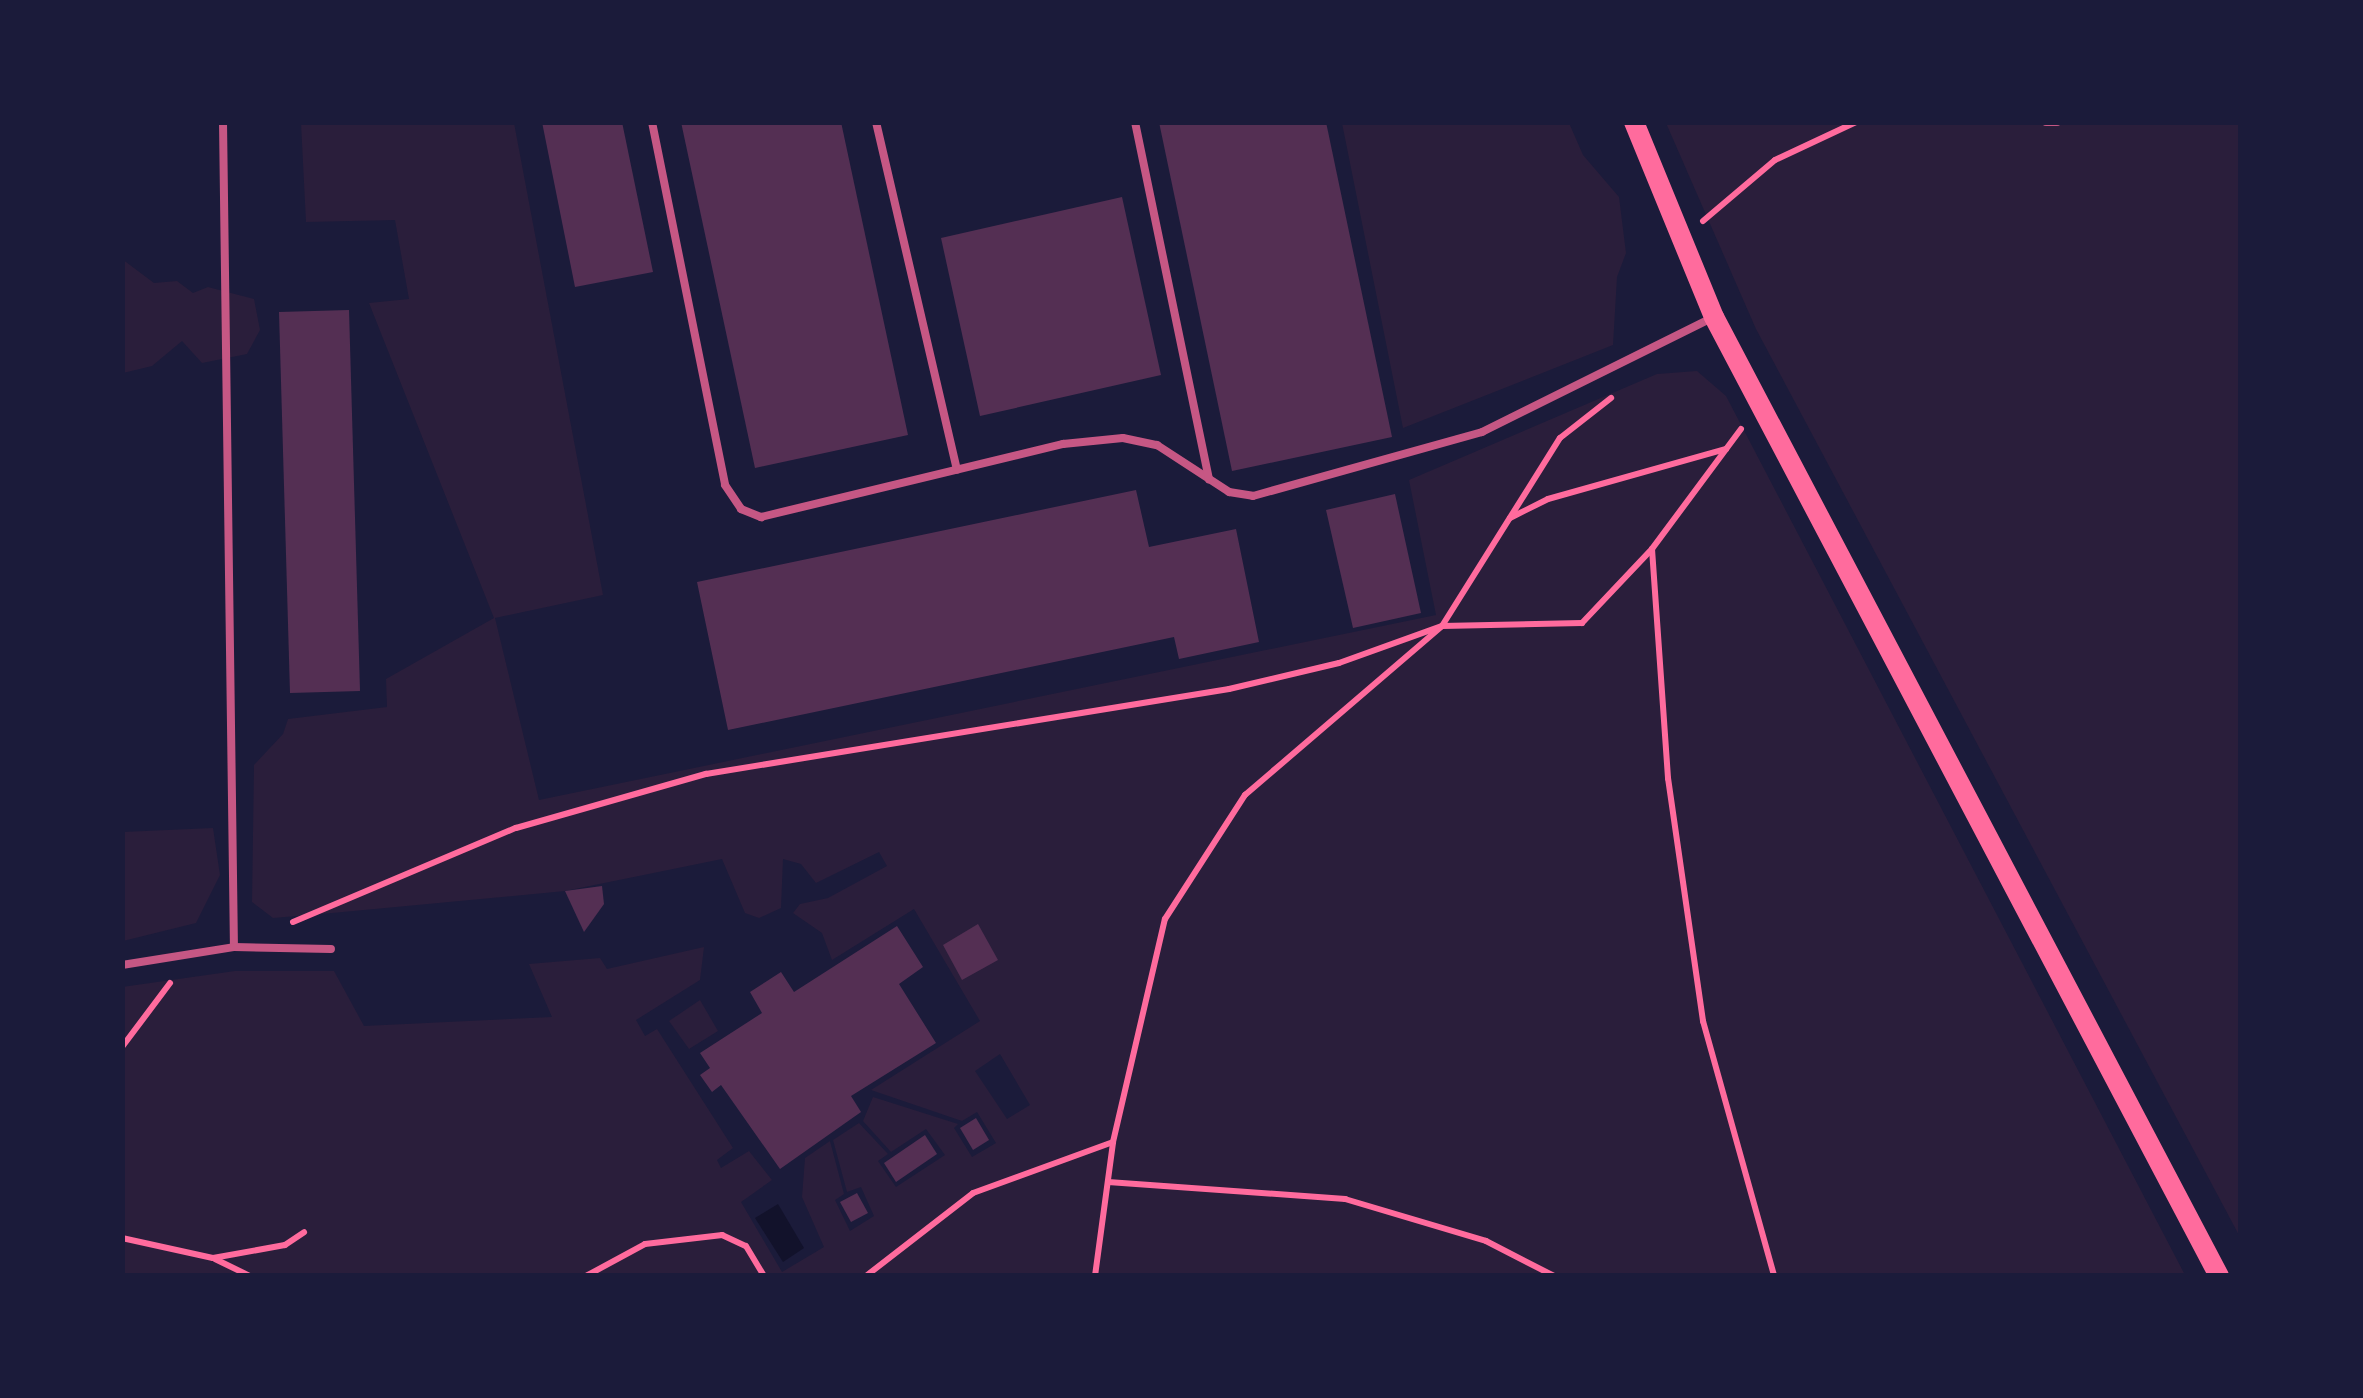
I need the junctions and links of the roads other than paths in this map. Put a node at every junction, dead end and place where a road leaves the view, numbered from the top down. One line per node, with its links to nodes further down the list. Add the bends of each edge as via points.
1 (223, 122): 11 (lane)
2 (652, 122): 9 (lane, via 725,485 741,509 761,517)
3 (876, 122): 9 (lane)
4 (1135, 122): 10 (lane)
5 (1634, 122): 8 (main road)
6 (2046, 122): 7 (lane)
7 (2058, 122)
8 (1714, 317): 10 (lane, via 1482,432 1253,496); 14 (main road)
9 (957, 470): 10 (lane, via 1123,438 1157,444)
10 (1210, 480)
11 (234, 947): 12 (lane); 13 (lane)
12 (331, 948)
13 (122, 965)
14 (2220, 1276)

